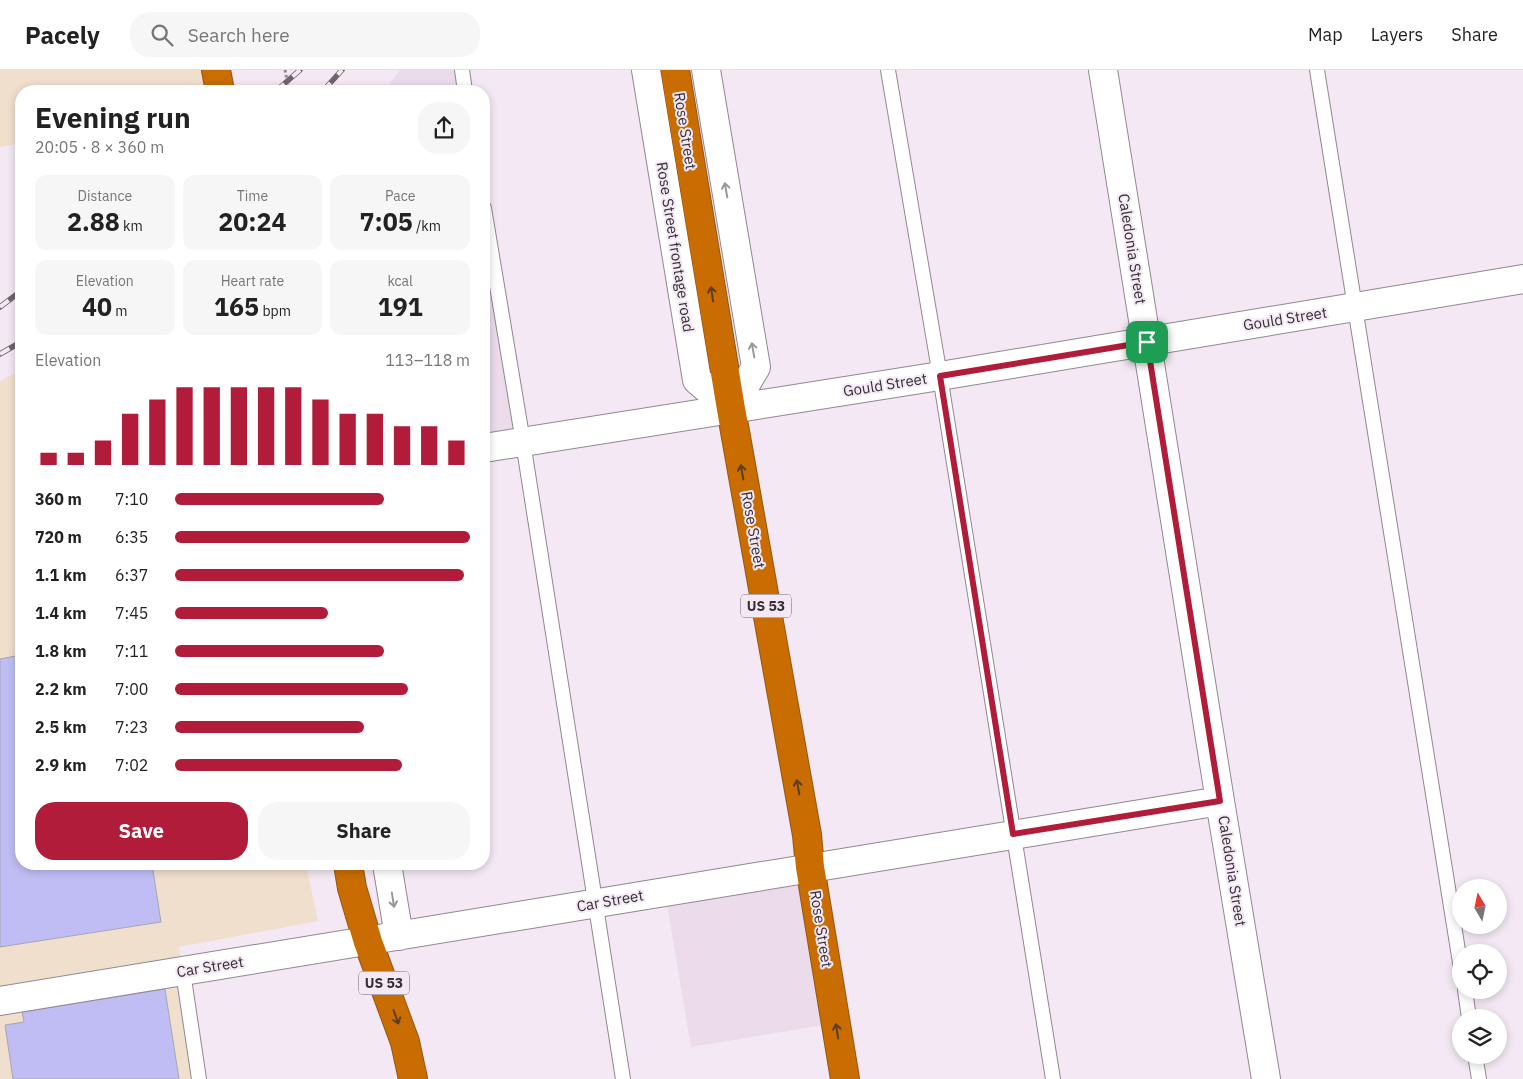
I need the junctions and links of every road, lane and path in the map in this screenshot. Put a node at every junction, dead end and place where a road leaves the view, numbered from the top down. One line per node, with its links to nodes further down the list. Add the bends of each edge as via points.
1 (216, 70): 10 (highway)
2 (285, 70): 11 (path)
3 (462, 70): 12 (lane)
4 (646, 70): 18 (street, Rose Street frontage road, via 697,380)
5 (675, 70): 18 (highway, Rose Street / US 53, one-way to 5)
6 (706, 70): 18 (street, one-way to 6, via 756,367)
7 (888, 70): 17 (lane)
8 (1103, 70): 16 (street, Caledonia Street)
9 (1317, 70): 15 (lane)
10 (219, 85)
11 (288, 85)
12 (464, 85)
13 (490, 244): 19 (lane)
14 (1523, 279): 15 (street, Gould Street)
15 (1354, 307): 16 (street, Gould Street); 29 (lane)
16 (1147, 342): 17 (street, Gould Street); 21 (street, Caledonia Street)
17 (940, 376): 18 (street, Gould Street); 22 (lane)
18 (731, 409): 19 (street, Gould Street); 23 (highway, Rose Street / US 53, one-way to 18)
19 (523, 442): 20 (street, Gould Street); 26 (lane)
20 (490, 447)
21 (1220, 801): 22 (street, Car Street); 38 (street, Caledonia Street)
22 (1013, 834): 23 (street, Car Street); 37 (lane)
23 (810, 867): 26 (street, Car Street); 36 (highway, Rose Street / US 53, one-way to 23)
24 (388, 870): 27 (street, one-way to 27)
25 (350, 876): 28 (highway, US 53)
26 (594, 904): 27 (street, Car Street); 35 (lane)
27 (399, 936): 28 (street, Car Street)
28 (368, 942): 30 (street, Car Street); 34 (highway, US 53, one-way to 34, via 405,1042)
29 (1457, 944)
30 (183, 972): 31 (street, Car Street); 33 (lane)
31 (0, 1001)
32 (1476, 1064): 39 (lane)
33 (199, 1079)
34 (413, 1079)
35 (623, 1079)
36 (845, 1079)
37 (1053, 1079)
38 (1266, 1079)
39 (1479, 1079)

